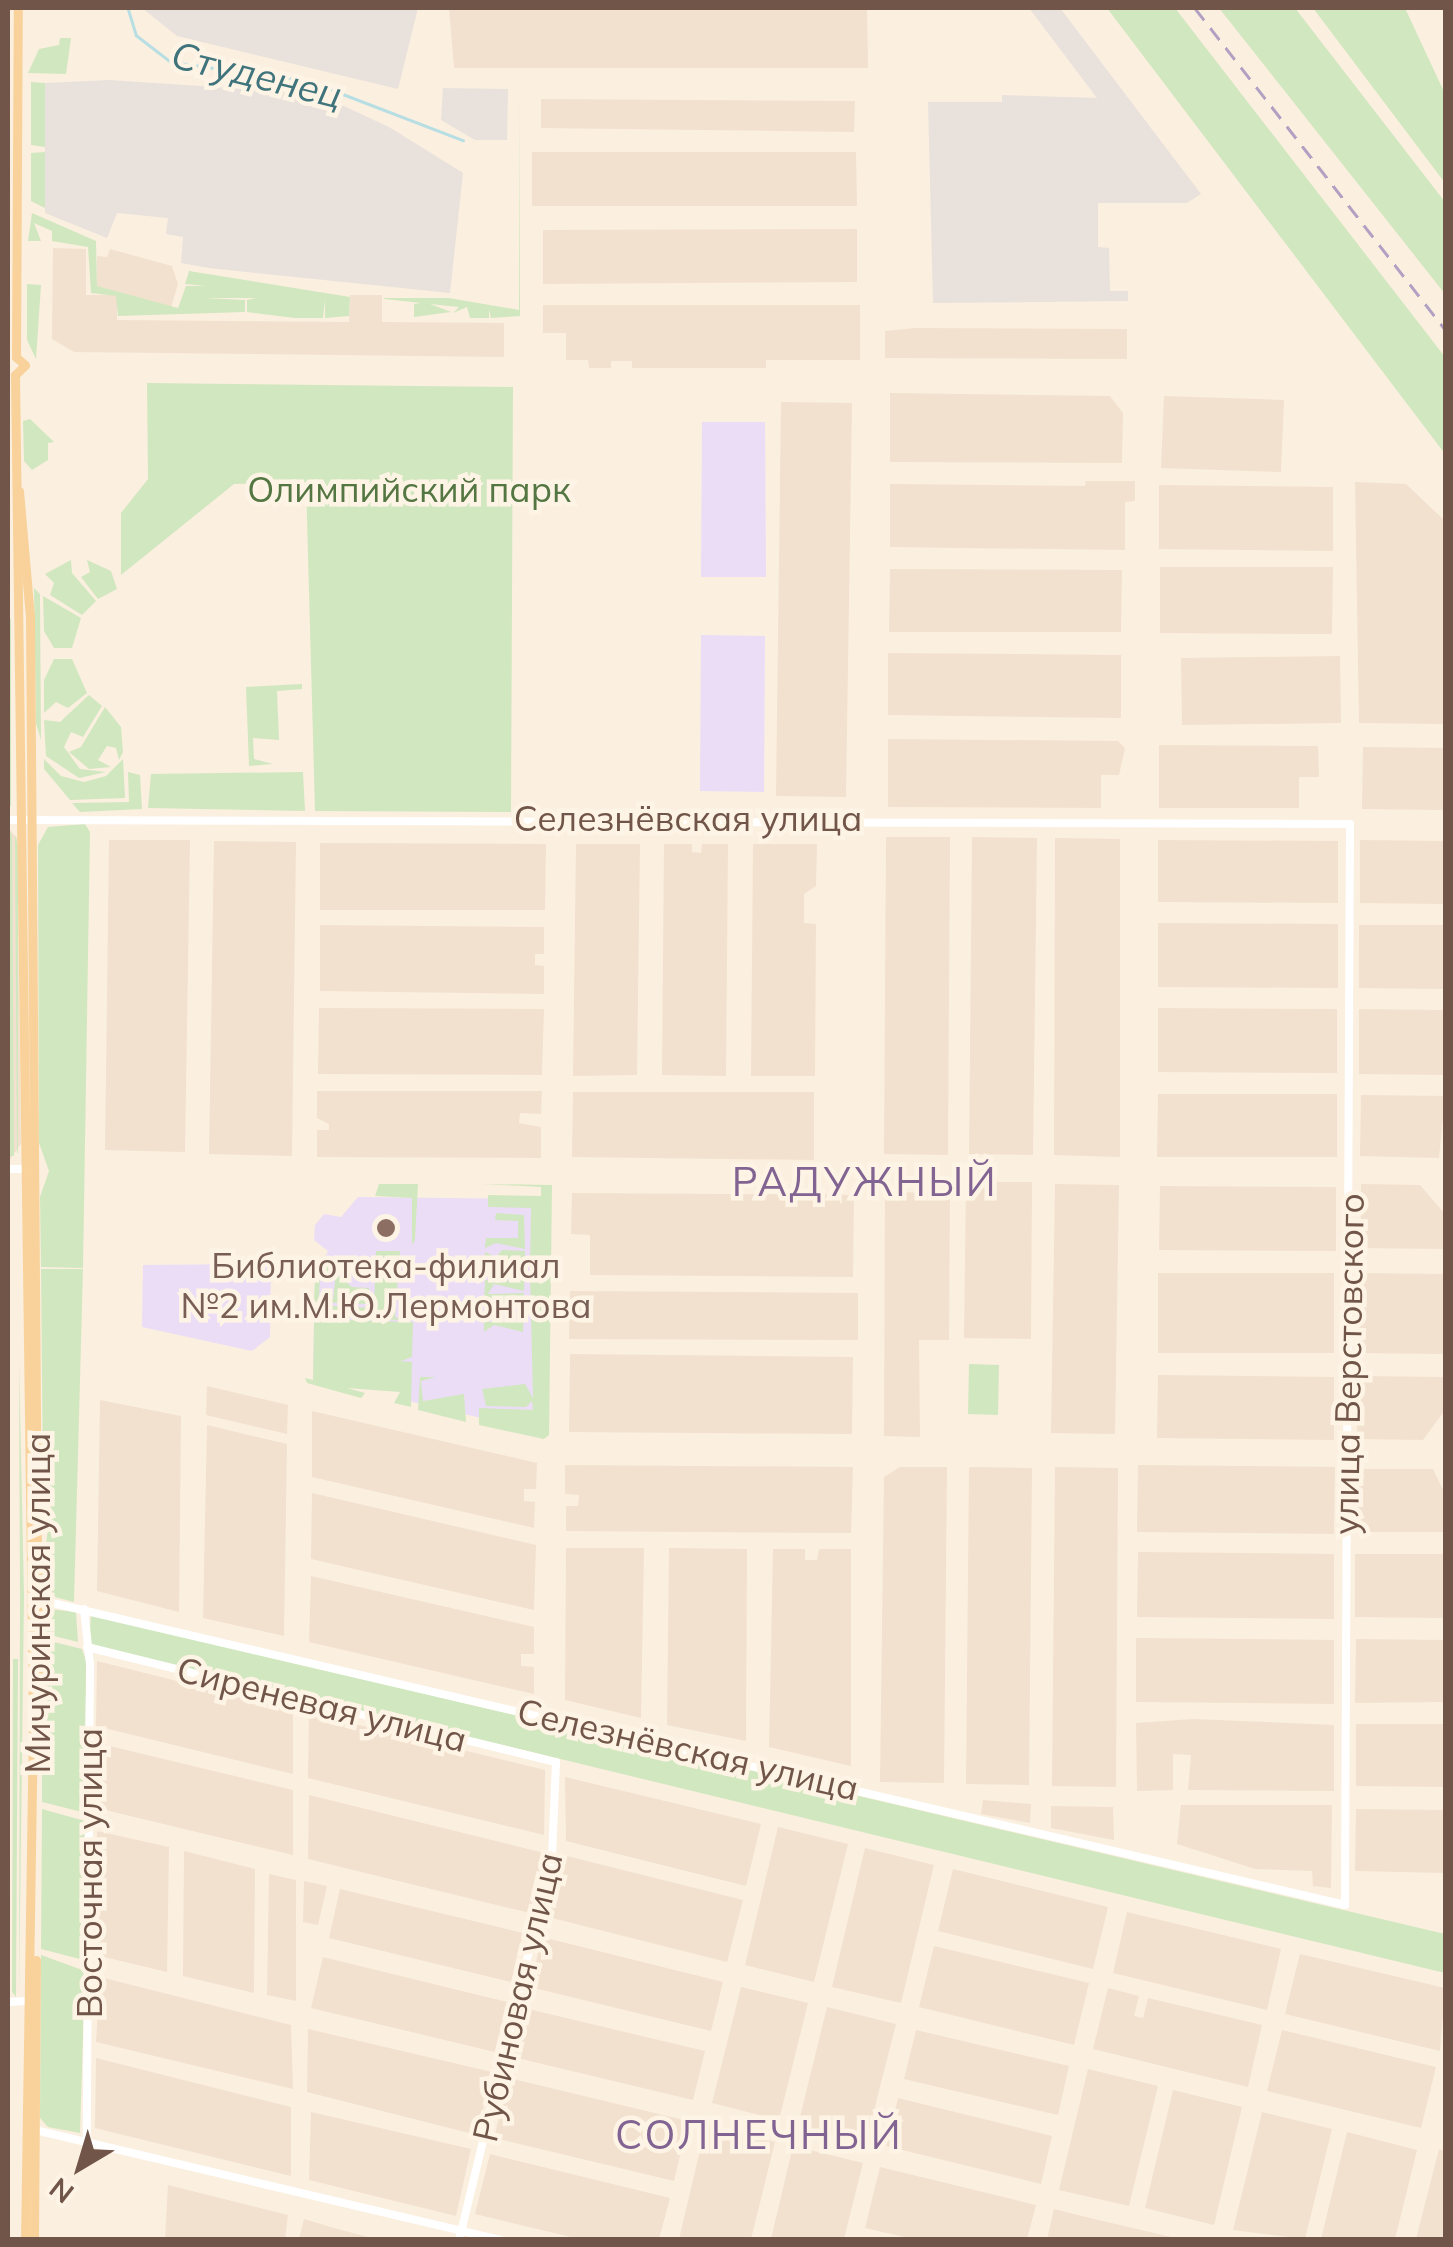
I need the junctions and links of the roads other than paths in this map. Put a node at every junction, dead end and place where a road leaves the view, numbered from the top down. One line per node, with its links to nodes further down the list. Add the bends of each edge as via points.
1 (18, 8): 2 (main road, Мичуринская улица)
2 (12, 366): 3 (main road, Мичуринская улица)
3 (26, 819): 4 (street, Селезнёвская улица); 5 (street, Селезнёвская улица); 7 (main road, Мичуринская улица)
4 (8, 820)
5 (1350, 824): 12 (street, улица Верстовского)
6 (8, 1168): 7 (street)
7 (30, 1168): 8 (main road, Мичуринская улица)
8 (34, 1599): 9 (street, Селезнёвская улица); 13 (main road, Мичуринская улица); 15 (main road, Мичуринская улица)
9 (84, 1609): 10 (street, Восточная улица); 12 (street, Селезнёвская улица)
10 (87, 1647): 11 (street, Сиреневая улица); 16 (street, Восточная улица)
11 (556, 1762): 17 (street, Рубиновая улица, via 552,1856)
12 (1345, 1905)
13 (27, 2001): 14 (street); 18 (main road, Мичуринская улица)
14 (8, 2002)
15 (34, 2130): 16 (street); 19 (main road, Мичуринская улица)
16 (87, 2138): 17 (street)
17 (460, 2235): 20 (street)
18 (25, 2240)
19 (34, 2240)
20 (501, 2240)

